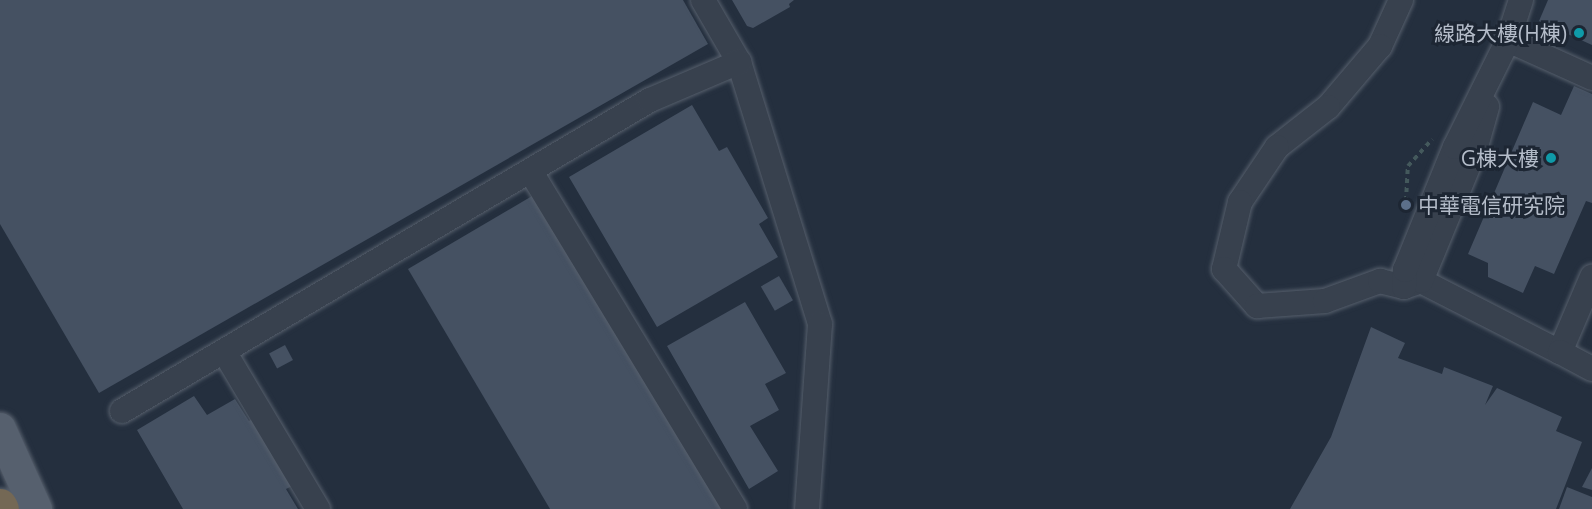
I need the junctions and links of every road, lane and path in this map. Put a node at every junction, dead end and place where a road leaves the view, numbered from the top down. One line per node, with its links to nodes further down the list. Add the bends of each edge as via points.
1 (703, 0): 5 (street)
2 (1401, 0): 9 (street, via 1380,46 1328,106 1277,147 1240,202 1224,269 1257,306 1325,301 1380,281)
3 (1521, 0): 4 (street)
4 (1508, 40): 6 (street); 9 (street, via 1455,147 1405,270)
5 (739, 62): 7 (street, via 650,100); 18 (street, via 820,324)
6 (1592, 78)
7 (531, 172): 11 (street); 17 (street)
8 (1592, 277): 10 (street)
9 (1412, 284): 10 (street)
10 (1560, 352): 12 (street)
11 (225, 353): 13 (street); 16 (street)
12 (1592, 369)
13 (122, 411)
14 (0, 429): 15 (main road)
15 (36, 509)
16 (318, 509)
17 (735, 509)
18 (807, 509)

